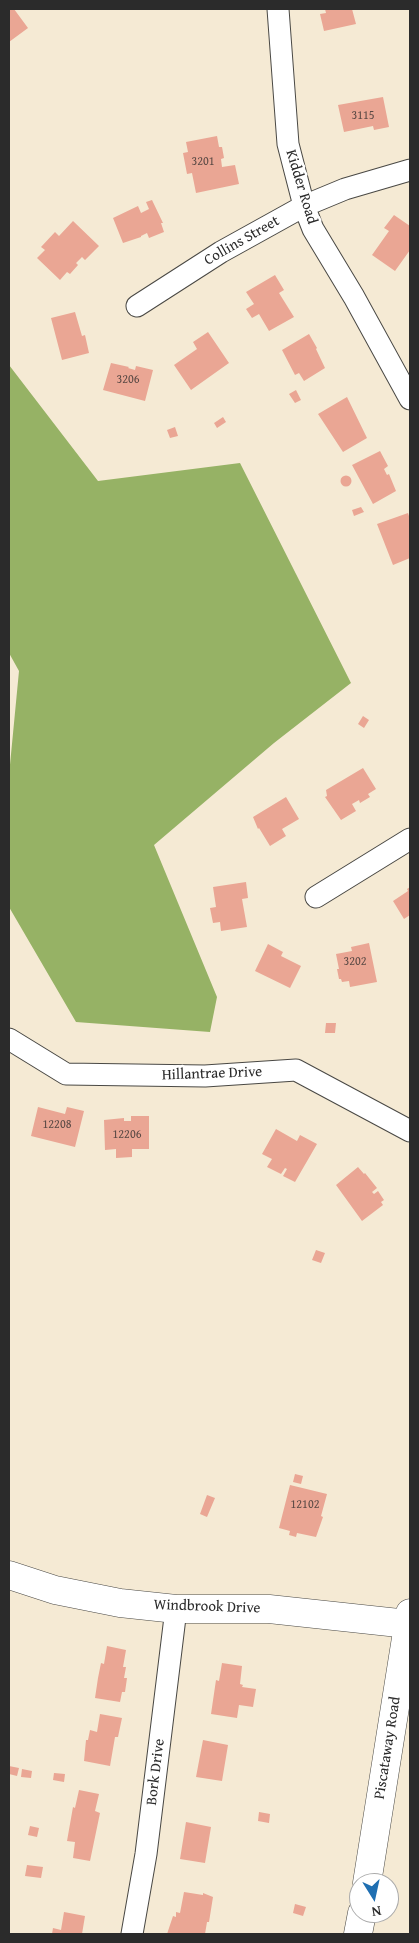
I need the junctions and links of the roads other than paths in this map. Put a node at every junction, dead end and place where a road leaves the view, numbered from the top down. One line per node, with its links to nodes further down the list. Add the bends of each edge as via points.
1 (278, 9): 3 (street, Kidder Road, via 288,144)
2 (410, 170): 3 (street, Collins Street, via 345,189)
3 (304, 206): 4 (street, Collins Street, via 221,252); 5 (street, Kidder Road, via 313,229)
4 (137, 306)
5 (410, 399)
6 (410, 840): 7 (street)
7 (316, 898)
8 (9, 1039): 9 (street, Hillantrae Drive, via 66,1074 205,1076 296,1070)
9 (410, 1131)
10 (9, 1575): 11 (street, Windbrook Drive, via 55,1590 120,1603)
11 (176, 1608): 12 (street, Windbrook Drive, via 269,1609); 14 (street, Bork Drive, via 146,1854)
12 (409, 1618): 13 (street, Piscataway Road)
13 (368, 1873)
14 (132, 1934)

